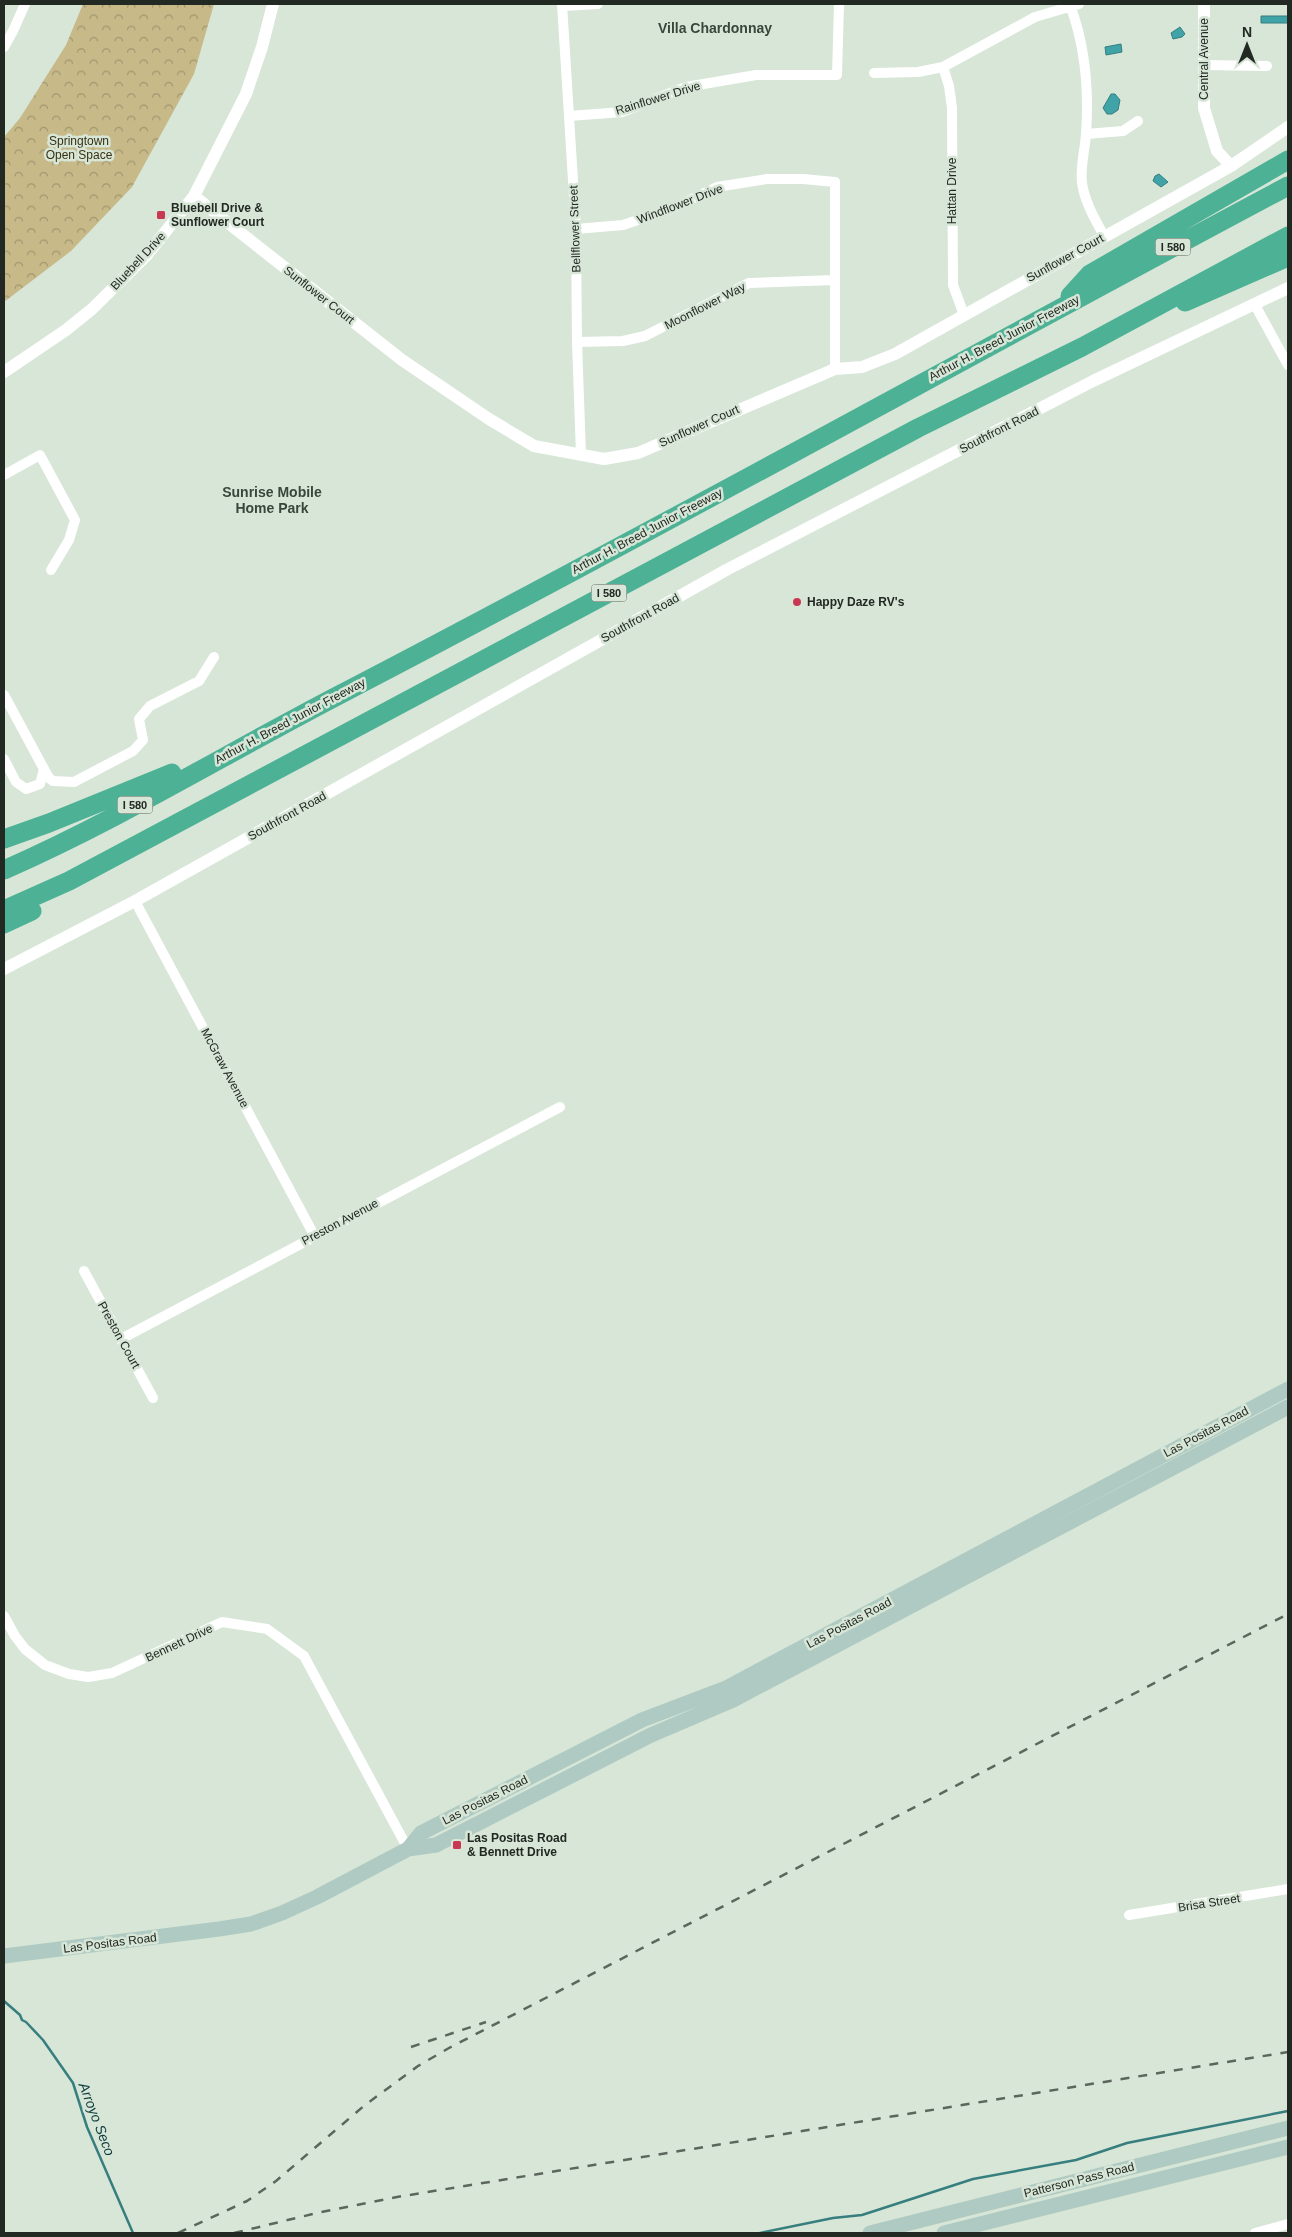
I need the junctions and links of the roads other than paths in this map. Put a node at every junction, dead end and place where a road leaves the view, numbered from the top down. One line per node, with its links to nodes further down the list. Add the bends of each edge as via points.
1 (25, 4): 8 (street)
2 (273, 4): 20 (street, Bluebell Drive, via 246,94)
3 (598, 4): 6 (street)
4 (839, 4): 13 (street, Rainflower Drive, via 838,75 756,75 686,87 622,112)
5 (1204, 4): 9 (street, Central Avenue)
6 (562, 5): 13 (street, Bellflower Street)
7 (1075, 5): 11 (street, via 1034,17); 16 (street, via 1084,65)
8 (4, 47)
9 (1204, 65): 10 (street); 18 (street, Central Avenue, via 1204,108 1217,151)
10 (1267, 66)
11 (943, 67): 12 (street, via 918,72); 30 (street, Hattan Drive, via 952,108 953,286)
12 (874, 73)
13 (569, 116): 21 (street, Bellflower Street)
14 (1138, 121): 16 (street, via 1123,131)
15 (1288, 128): 18 (street, Sunflower Court)
16 (1086, 134): 22 (street, via 1082,182 1088,207)
17 (1288, 160): 28 (highway, via 1090,274)
18 (1231, 166): 22 (street, Sunflower Court)
19 (1288, 186): 28 (highway, Arthur H. Breed Junior Freeway / I 580)
20 (194, 196): 34 (street, Bluebell Drive, via 146,256 92,309); 35 (street, Sunflower Court, via 402,360 481,414 534,446)
21 (576, 229): 25 (street, Windflower Drive, via 623,225 671,209 717,187 767,179 835,182); 31 (street, Bellflower Street)
22 (1104, 236): 30 (street, Sunflower Court)
23 (1288, 236): 29 (highway, I 580)
24 (1288, 256): 29 (highway, via 1190,301)
25 (835, 280): 31 (street, Moonflower Way, via 749,283 645,336 623,341); 33 (street)
26 (1288, 288): 27 (street, Southfront Road)
27 (1255, 305): 32 (street); 46 (street, Southfront Road, via 1092,382 728,569)
28 (1058, 308): 40 (highway, Arthur H. Breed Junior Freeway / I 580, via 473,626)
29 (1151, 308): 45 (highway, I 580, via 918,428)
30 (964, 315): 33 (street, Sunflower Court, via 895,354 862,367)
31 (577, 342): 35 (street, Bellflower Street)
32 (1288, 365)
33 (835, 369): 35 (street, Sunflower Court, via 638,452 604,459)
34 (4, 372)
35 (582, 455)
36 (4, 475): 37 (street, via 40,455 75,520 69,540)
37 (51, 570)
38 (214, 657): 42 (street, via 199,681 150,706 139,719 143,740 133,751 74,782 53,781)
39 (4, 695): 42 (street)
40 (263, 735): 43 (highway, via 49,823); 44 (highway, Arthur H. Breed Junior Freeway / I 580, via 117,814)
41 (4, 759): 42 (street, via 16,782 26,789 40,784)
42 (44, 769)
43 (4, 838)
44 (4, 870)
45 (69, 881): 47 (highway, I 580); 48 (highway, via 50,903)
46 (136, 901): 49 (street, Southfront Road); 51 (street, McGraw Avenue)
47 (4, 910)
48 (4, 924)
49 (4, 968)
50 (560, 1107): 51 (street, Preston Avenue)
51 (314, 1236): 53 (street, Preston Avenue)
52 (84, 1271): 53 (street, Preston Court)
53 (121, 1339): 55 (street, Preston Court)
54 (1288, 1388): 58 (main road, Las Positas Road, via 726,1688 642,1720 421,1833)
55 (153, 1398)
56 (1288, 1407): 58 (main road, Las Positas Road, via 733,1700 650,1735 436,1845)
57 (4, 1616): 58 (street, Bennett Drive, via 14,1636 45,1665 88,1677 112,1673 222,1622 267,1629 304,1656)
58 (408, 1849): 61 (main road, Las Positas Road, via 317,1897 250,1924)
59 (1288, 1889): 60 (street, Brisa Street)
60 (1129, 1916)
61 (4, 1956)
62 (1288, 2128): 65 (main road, Patterson Pass Road)
63 (1288, 2147): 66 (main road, Patterson Pass Road)
64 (1288, 2224): 67 (street)
65 (870, 2233)
66 (944, 2233)
67 (1255, 2233)

